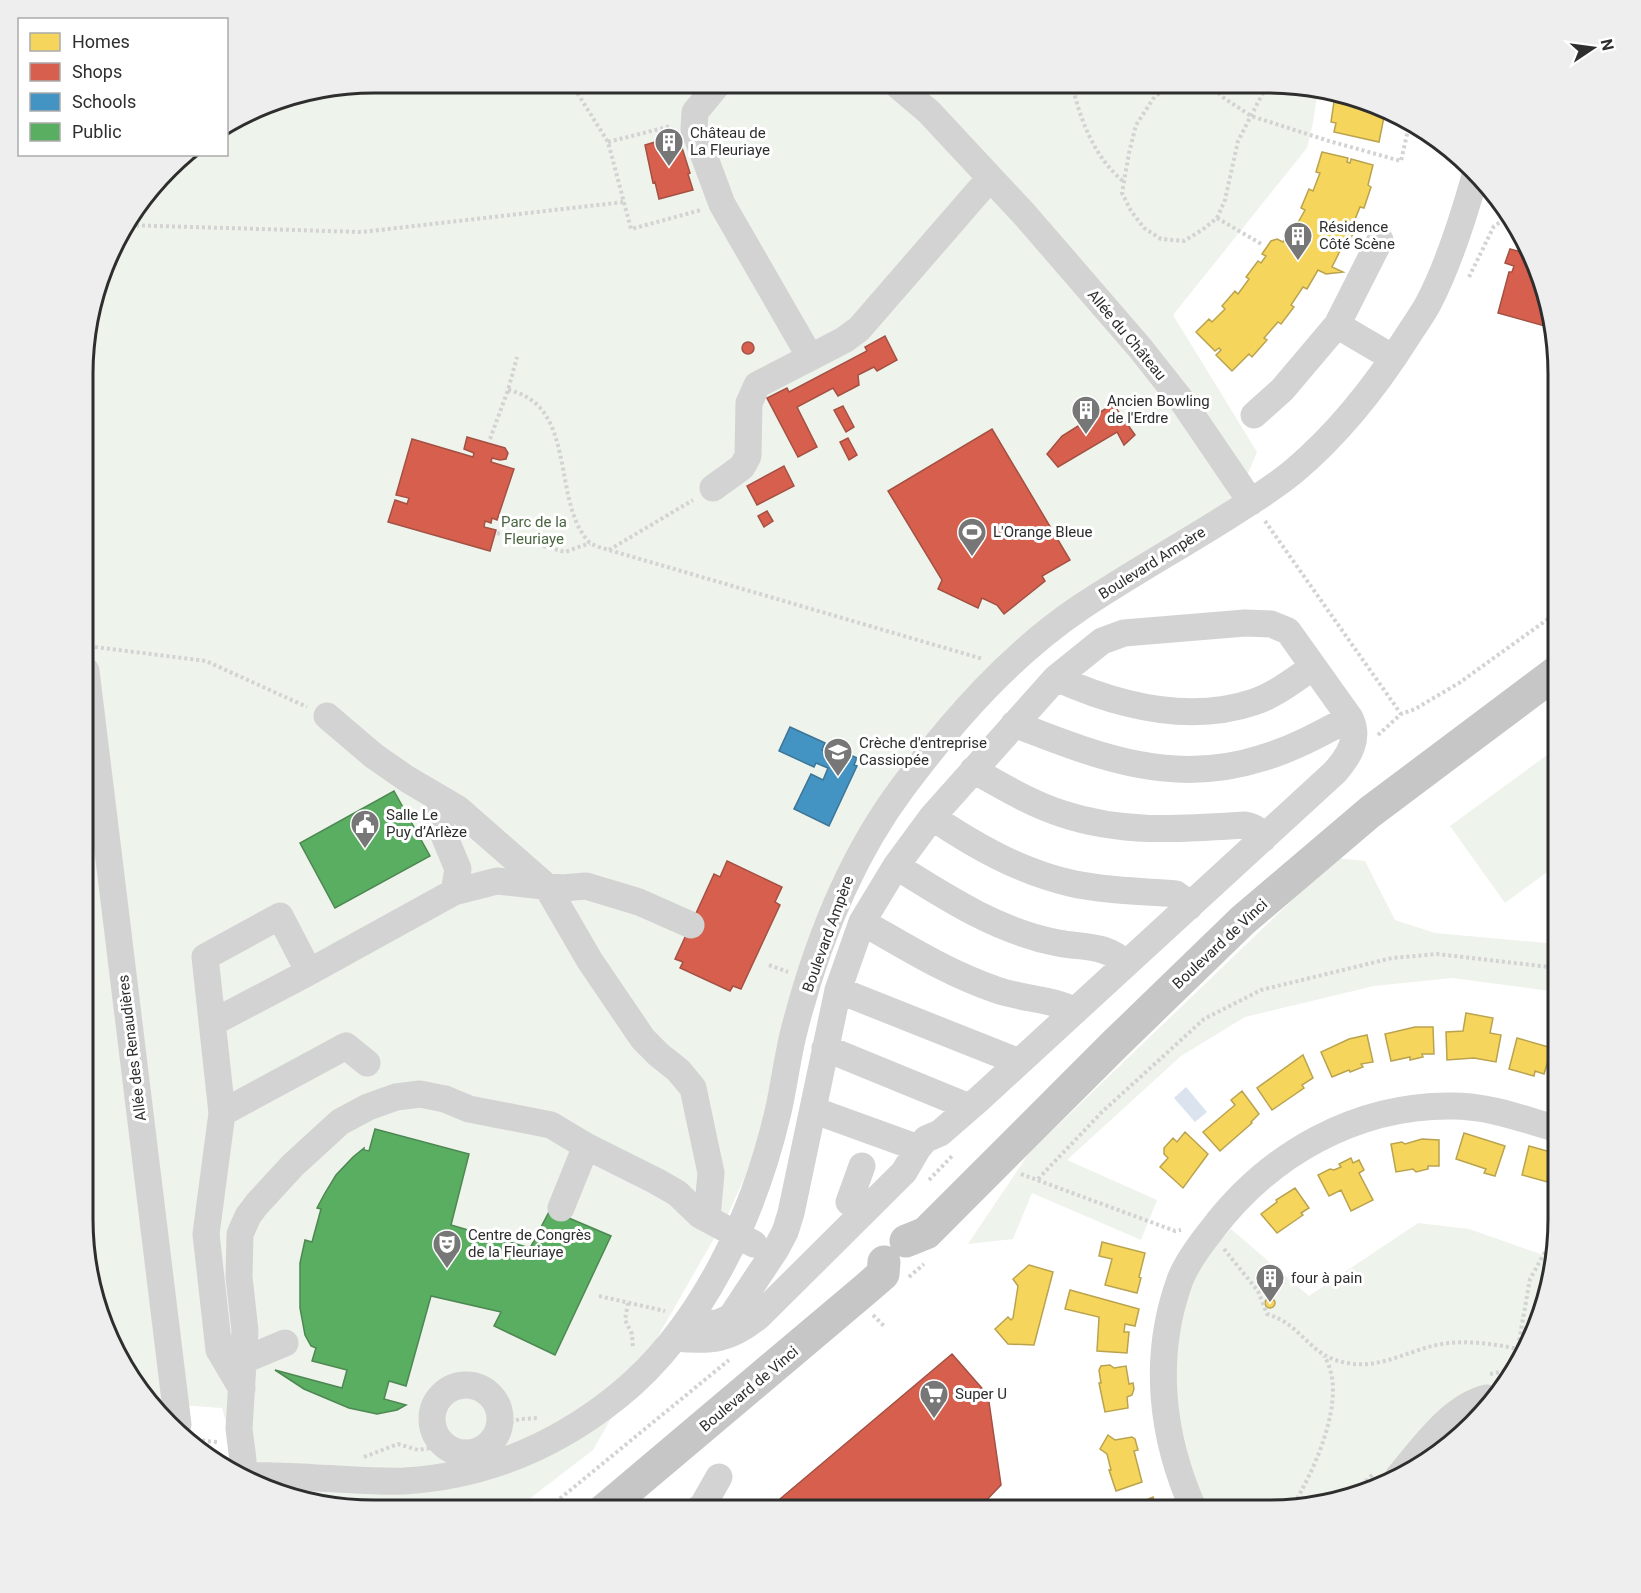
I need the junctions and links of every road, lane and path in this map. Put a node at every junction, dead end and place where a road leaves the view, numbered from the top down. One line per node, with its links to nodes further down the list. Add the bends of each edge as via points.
1 (577, 93): 11 (path)
2 (711, 93): 9 (street, via 699,105)
3 (907, 93): 12 (street, Allée du Château)
4 (1074, 93): 13 (path, via 1078,112 1093,142 1109,170)
5 (1160, 93): 13 (path, via 1136,125)
6 (1218, 93): 8 (path)
7 (1263, 93): 8 (path)
8 (1251, 116): 10 (path, via 1401,161); 17 (path, via 1238,141)
9 (693, 120): 11 (path); 16 (street)
10 (1408, 131)
11 (608, 142): 15 (path)
12 (990, 178): 23 (street, via 859,328); 29 (street, Allée du Château, via 1140,348 1185,405)
13 (1124, 182): 17 (path, via 1122,194 1131,211 1144,228 1161,239 1184,241)
14 (1477, 188): 24 (street, Boulevard Ampère, via 1429,302)
15 (624, 202): 16 (path, via 631,229); 18 (path, via 362,232)
16 (722, 204): 23 (street)
17 (1217, 218): 20 (path)
18 (136, 225)
19 (1380, 240): 21 (street)
20 (1263, 245)
21 (1337, 325): 24 (street); 26 (street, via 1288,383)
22 (517, 357): 25 (path)
23 (810, 357): 28 (street, via 757,385 749,403 748,456 742,467)
24 (1393, 358): 29 (street, Boulevard Ampère, via 1347,419 1316,451)
25 (508, 390): 27 (path); 31 (path, via 531,398 542,409 561,454 572,510)
26 (1254, 415)
27 (490, 439)
28 (713, 488): 32 (path)
29 (1251, 502): 33 (path, via 1401,714 1459,683); 34 (street, Boulevard Ampère)
30 (497, 533): 31 (path, via 565,552)
31 (590, 543): 32 (path)
32 (609, 550): 38 (path, via 991,661)
33 (1548, 619)
34 (1063, 620): 35 (street, via 1078,633); 38 (street, Boulevard Ampère)
35 (1102, 641): 37 (street, via 1124,633 1271,624 1288,631); 39 (street)
36 (93, 647): 41 (path, via 206,661)
37 (1313, 667): 39 (street, via 1265,698 1216,711 1134,705); 42 (street)
38 (1003, 670): 77 (street, Boulevard Ampère, via 913,773 852,869 809,980 793,1035 778,1113)
39 (1056, 678): 43 (street)
40 (1548, 678): 100 (main road, Boulevard de Vinci, via 1370,812 1243,920 926,1233 895,1252 883,1274)
41 (327, 716): 50 (street, via 374,756 458,809)
42 (1350, 718): 43 (street, via 1263,758 1189,769 1137,766 1103,758); 48 (street, via 1354,737 1348,757)
43 (1014, 724): 45 (street)
44 (93, 728): 90 (street, Allée des Renaudières)
45 (973, 770): 47 (street); 48 (street, via 1038,804 1093,822 1158,830 1245,825 1254,827)
46 (436, 816): 51 (street, via 458,868)
47 (932, 817): 49 (street); 52 (street, via 982,848 1031,871 1073,884 1176,894)
48 (1263, 839): 52 (street)
49 (897, 866): 53 (street); 55 (street, via 984,918 1032,937 1110,951)
50 (547, 887): 51 (street, via 497,881); 54 (street, via 586,886 639,902); 75 (street, via 590,961 643,1039 693,1088 711,1173)
51 (454, 892): 57 (street)
52 (1189, 907): 55 (street)
53 (861, 922): 58 (street); 59 (street, via 994,990)
54 (691, 925)
55 (1126, 964): 59 (street)
56 (1548, 967): 72 (path, via 1437,954 1392,958 1261,990 1204,1019 1102,1112)
57 (309, 972): 60 (street); 60 (street, via 280,916 205,957)
58 (838, 990): 61 (street); 62 (street)
59 (1075, 1011): 62 (street)
60 (212, 1023): 66 (street)
61 (825, 1048): 64 (street); 65 (street)
62 (1019, 1062): 64 (street)
63 (367, 1064): 66 (street, via 346,1046)
64 (969, 1107): 69 (street)
65 (813, 1110): 69 (street); 80 (street, via 791,1213 776,1249 731,1317)
66 (222, 1113): 87 (street, via 206,1234 219,1350)
67 (1548, 1126): 76 (street, via 1478,1107 1451,1106 1400,1110 1354,1122 1299,1148 1275,1165 1244,1192)
68 (586, 1146): 73 (street); 75 (street, via 677,1193); 86 (street, via 551,1125 469,1109 420,1094 383,1101 340,1122 257,1204 240,1234)
69 (918, 1148): 74 (street, via 904,1172)
70 (862, 1166): 74 (street, via 849,1202)
71 (1014, 1172): 72 (path)
72 (1038, 1179): 76 (path, via 1175,1231 1196,1230)
73 (561, 1208)
74 (866, 1208): 80 (street, via 742,1329 708,1340)
75 (707, 1218): 77 (street)
76 (1206, 1237): 85 (path, via 1218,1243 1258,1291 1267,1314 1290,1324); 102 (street, via 1180,1279 1168,1323 1162,1374 1172,1447)
77 (745, 1239): 80 (street, Boulevard Ampère)
78 (1546, 1250): 82 (path, via 1530,1279)
79 (628, 1303): 84 (path, via 625,1320 634,1345)
80 (683, 1329): 95 (street, Boulevard Ampère, via 621,1394 582,1423 544,1445)
81 (285, 1343): 86 (street)
82 (1519, 1343)
83 (1516, 1349): 85 (path, via 1464,1342 1433,1346 1369,1364 1347,1364)
84 (631, 1354)
85 (1323, 1355): 99 (path, via 1330,1365 1334,1389 1330,1411 1317,1458)
86 (244, 1360): 87 (street)
87 (242, 1389): 96 (street, via 239,1429)
88 (1483, 1399): 94 (street, via 1441,1427)
89 (548, 1416): 91 (path)
90 (177, 1420)
91 (499, 1426): 93 (street, via 501,1415 494,1399 481,1388 467,1384 449,1388 436,1401 431,1418); 95 (street)
92 (398, 1444): 93 (path, via 418,1450)
93 (444, 1446): 95 (street)
94 (1415, 1458)
95 (474, 1461): 97 (street, Boulevard Ampère, via 440,1477 405,1481)
96 (242, 1467)
97 (262, 1477)
98 (719, 1477): 101 (street)
99 (1296, 1498)
100 (616, 1500)
101 (706, 1500)
102 (1190, 1500)

